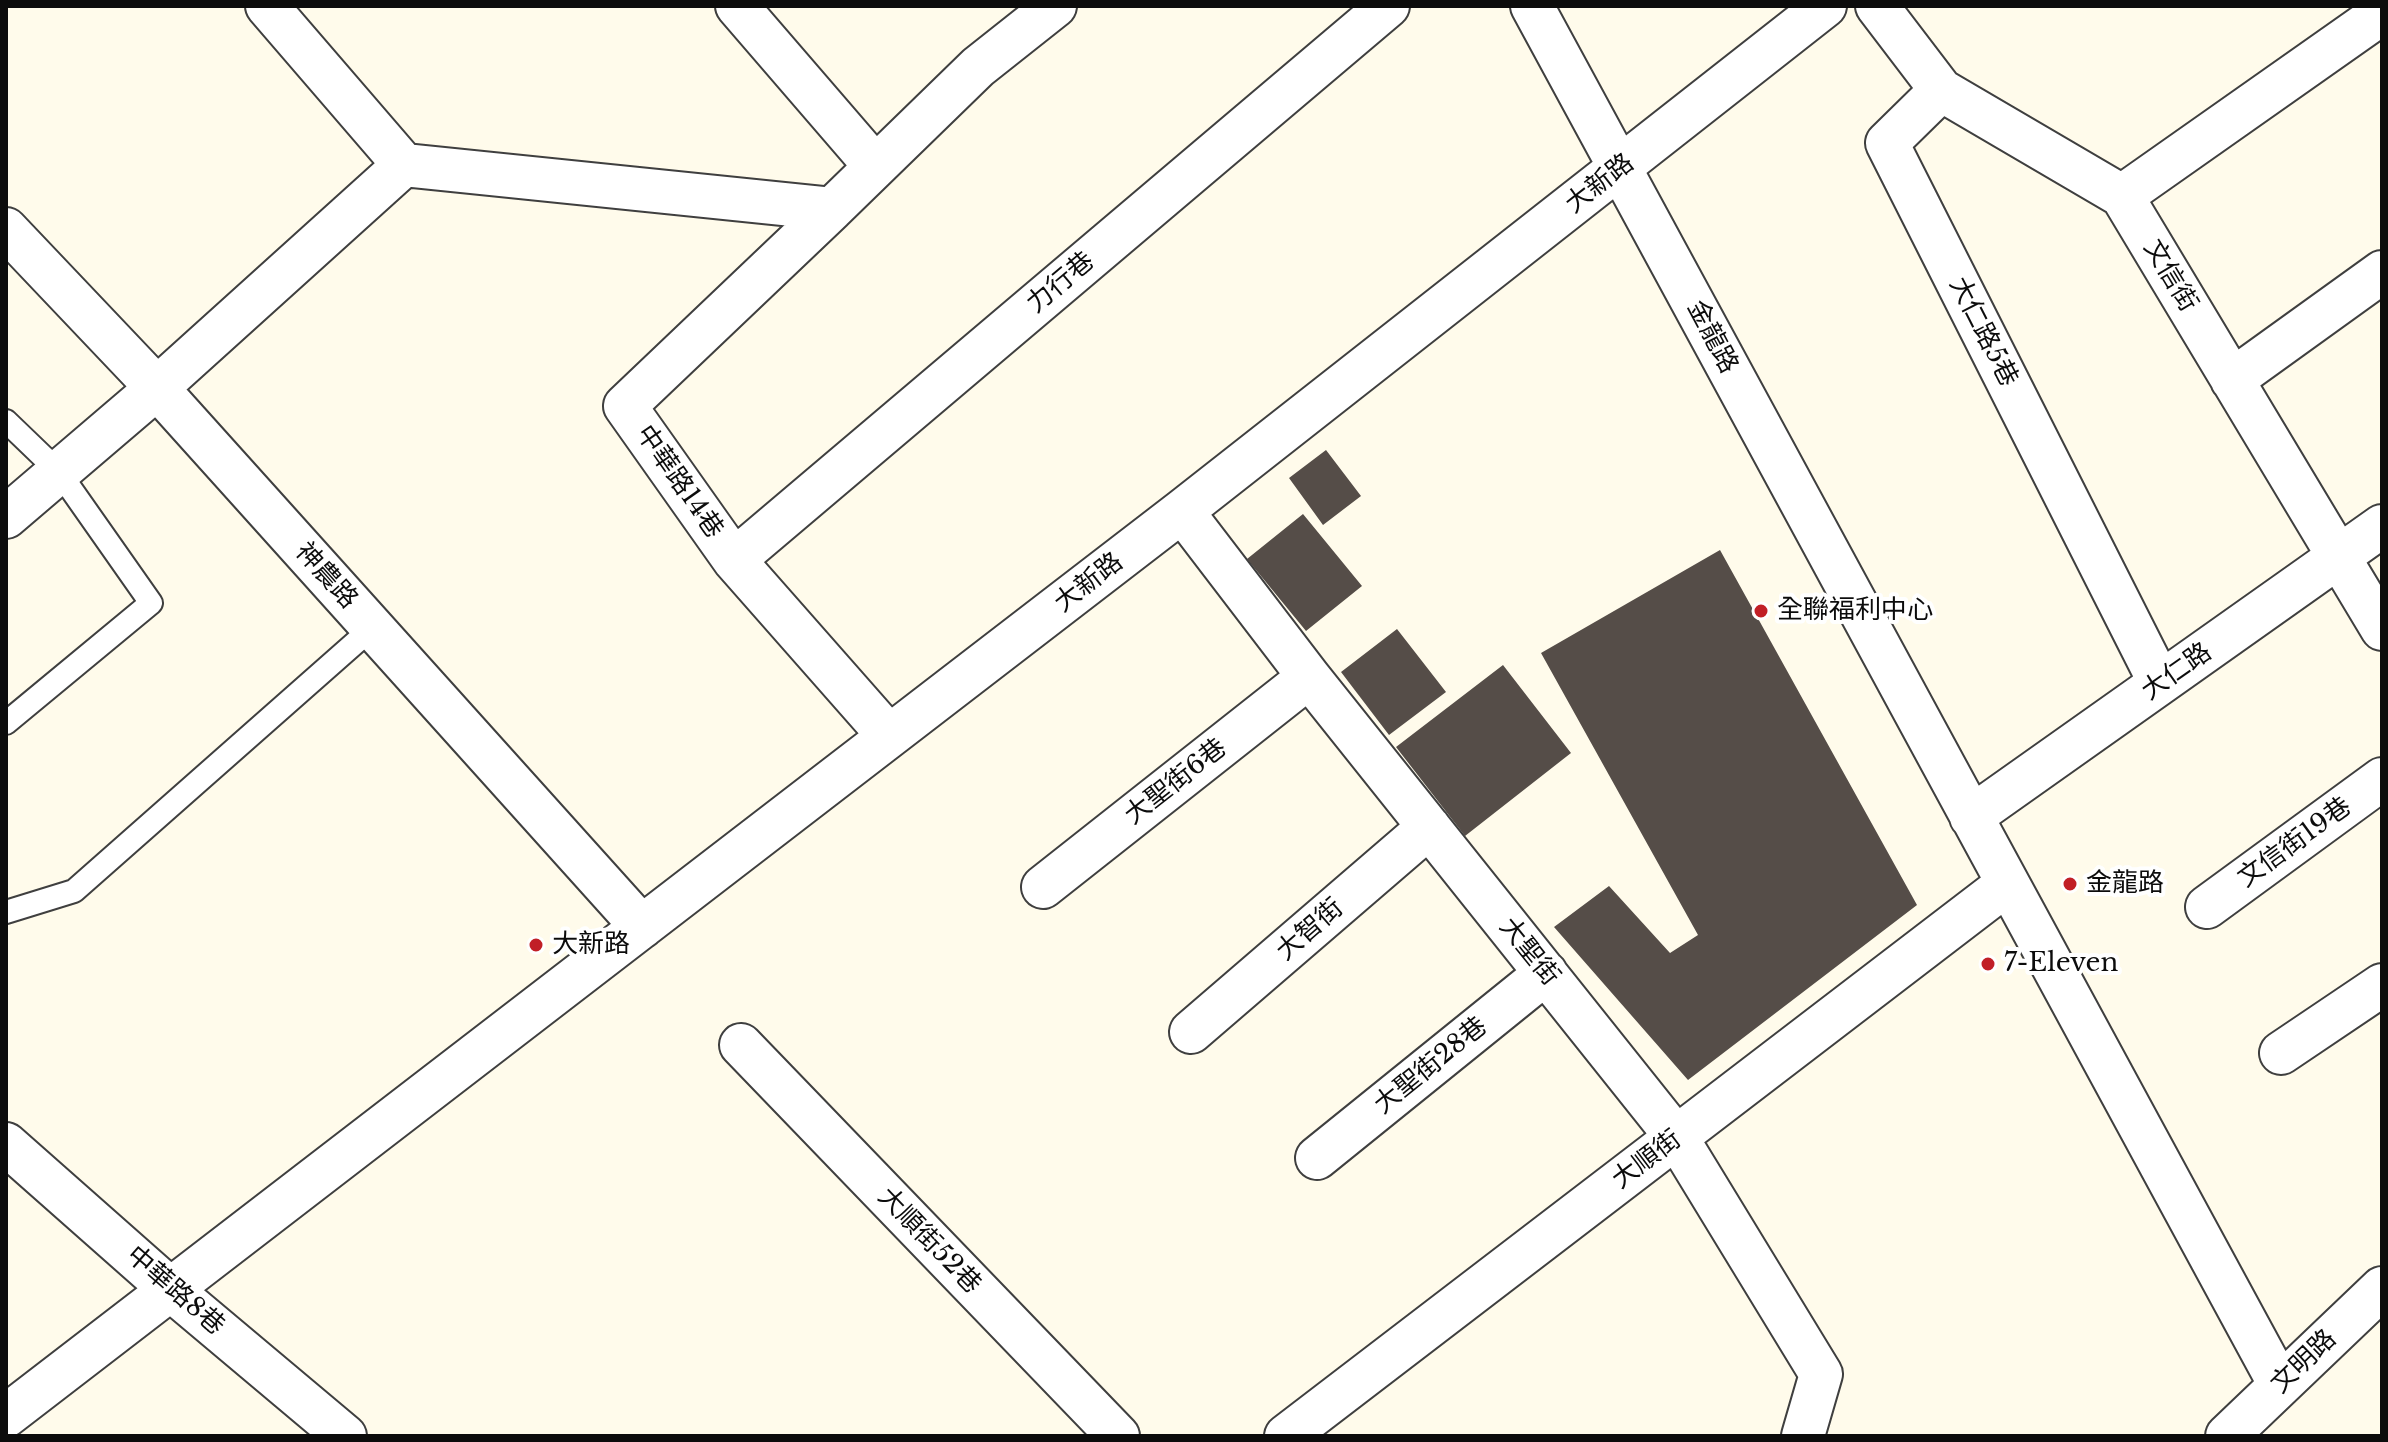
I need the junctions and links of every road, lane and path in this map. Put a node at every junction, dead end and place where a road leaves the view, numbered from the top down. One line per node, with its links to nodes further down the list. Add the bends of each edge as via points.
1 (267, 6): 10 (street)
2 (737, 6): 11 (street)
3 (1055, 6): 11 (street, 中華路14巷, via 978,67)
4 (1388, 6): 25 (street, 力行巷)
5 (1532, 6): 12 (street, 金龍路)
6 (1825, 6): 12 (street, 大新路)
7 (1877, 6): 9 (street)
8 (2382, 13): 13 (street)
9 (1941, 90): 13 (street); 29 (street, 大仁路5巷, via 1887,143)
10 (404, 165): 14 (street); 18 (street)
11 (875, 166): 14 (street, 中華路14巷)
12 (1621, 168): 21 (street, 大新路); 33 (street, 金龍路)
13 (2122, 196): 17 (street, 文信街)
14 (832, 209): 25 (street, 中華路14巷, via 625,406)
15 (6, 229): 18 (street, 神農路)
16 (2382, 272): 17 (street)
17 (2232, 380): 24 (street, 文信街)
18 (157, 388): 20 (street); 26 (street, 神農路)
19 (6, 421): 20 (lane)
20 (59, 472): 22 (street); 30 (lane, via 151,603)
21 (1182, 511): 28 (street, 大聖街); 31 (street, 大新路)
22 (6, 517)
23 (2382, 526): 24 (street, 大仁路)
24 (2338, 557): 27 (street, 文信街); 29 (street, 大仁路)
25 (734, 560): 31 (street, 中華路14巷)
26 (372, 628): 38 (lane, via 74,891); 39 (street, 神農路)
27 (2382, 629)
28 (1309, 677): 34 (street, 大聖街); 36 (street, 大聖街6巷)
29 (2160, 683): 33 (street, 大仁路)
30 (6, 723)
31 (889, 736): 39 (street, 大新路)
32 (2382, 779): 37 (street, 文信街19巷)
33 (1971, 817): 35 (street, 金龍路)
34 (1429, 827): 40 (street, 大聖街); 42 (street, 大智街)
35 (2007, 884): 45 (street, 大順街); 50 (street, 金龍路)
36 (1043, 887)
37 (2207, 907)
38 (6, 912)
39 (642, 927): 49 (street, 大新路)
40 (1546, 973): 45 (street, 大聖街); 47 (street, 大聖街28巷)
41 (2382, 985): 44 (street)
42 (1191, 1032)
43 (741, 1045): 54 (street, 大順街52巷)
44 (2281, 1053)
45 (1677, 1138): 52 (street, 大聖街, via 1821,1374); 55 (street, 大順街)
46 (6, 1144): 49 (street, 中華路8巷)
47 (1317, 1158)
48 (2382, 1288): 50 (street, 文明路)
49 (170, 1289): 51 (street, 大新路); 53 (street, 中華路8巷)
50 (2280, 1385): 56 (street, 文明路)
51 (6, 1416)
52 (1805, 1427)
53 (345, 1436)
54 (1118, 1436)
55 (1286, 1436)
56 (2227, 1436)

